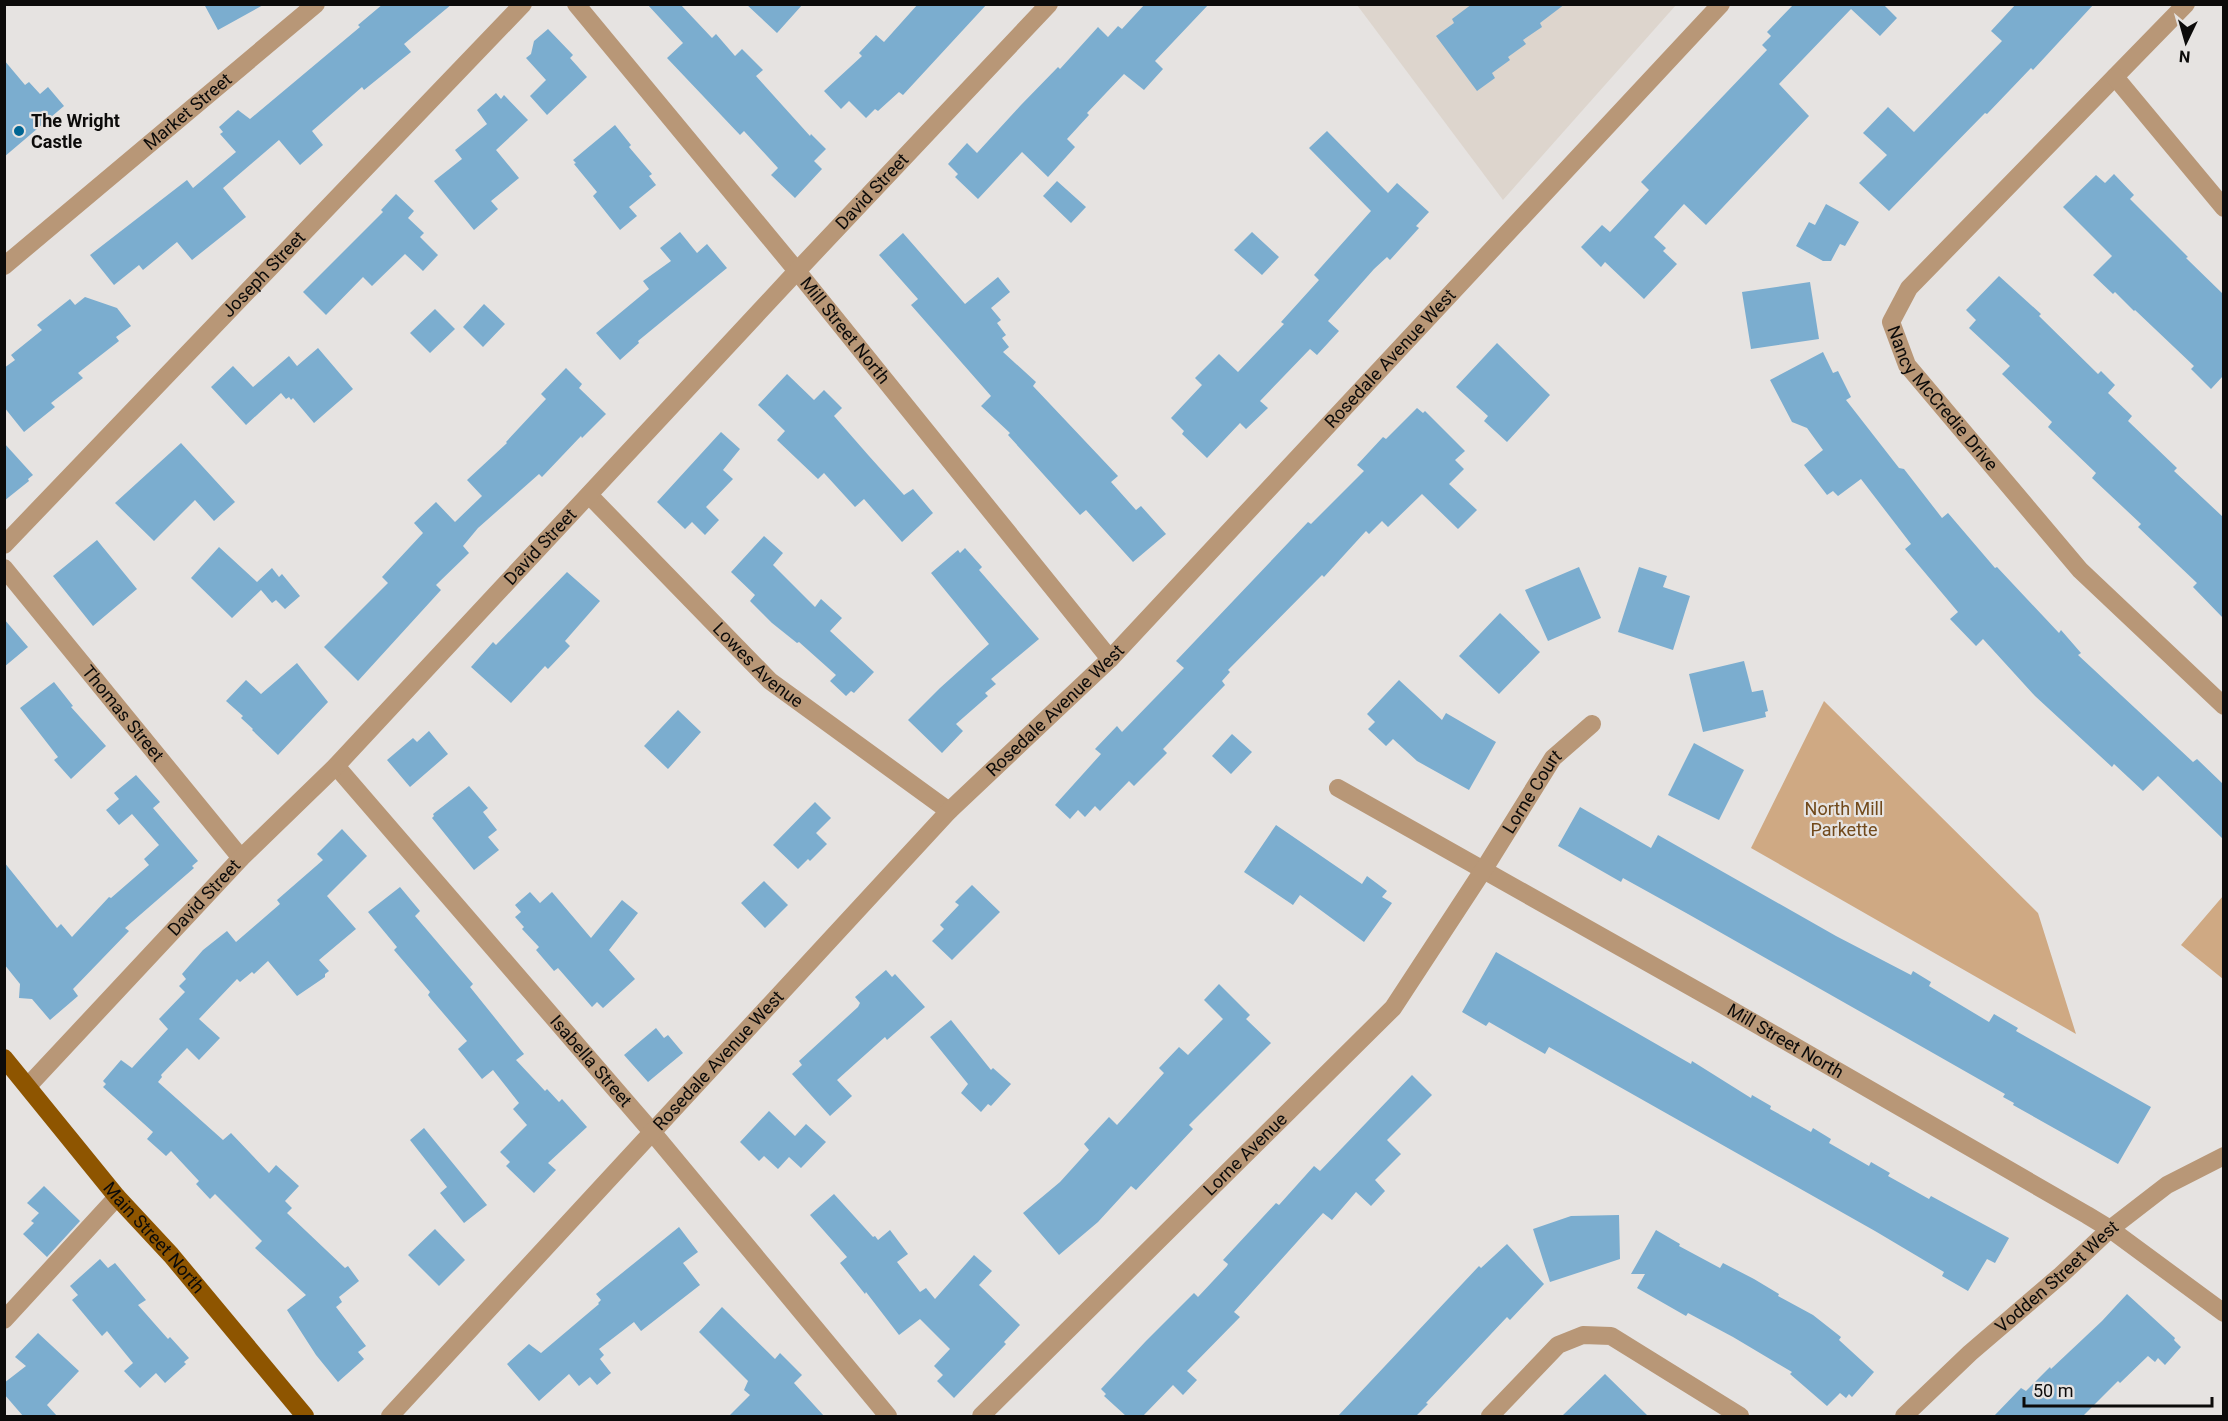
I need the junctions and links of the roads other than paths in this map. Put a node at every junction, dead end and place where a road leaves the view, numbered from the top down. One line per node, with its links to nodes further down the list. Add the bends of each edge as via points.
1 (316, 4): 9 (street, Market Street)
2 (523, 4): 12 (street, Joseph Street)
3 (576, 4): 10 (street, Mill Street North)
4 (1050, 4): 10 (street, David Street)
5 (1721, 4): 14 (street, Rosedale Avenue West)
6 (2186, 4): 7 (street, Nancy McCredie Drive)
7 (2115, 77): 8 (street); 15 (street, Nancy McCredie Drive, via 1909,288 1891,322 1907,365 2080,570)
8 (2223, 208)
9 (4, 266)
10 (797, 271): 11 (street, David Street); 14 (street, Mill Street North)
11 (589, 495): 17 (street, David Street); 19 (street, Lowes Avenue, via 770,681)
12 (4, 545)
13 (4, 568): 20 (street, Thomas Street)
14 (1110, 658): 19 (street, Rosedale Avenue West)
15 (2223, 706)
16 (1592, 724): 21 (street, Lorne Court, via 1552,758)
17 (336, 766): 20 (street, David Street); 24 (street, Isabella Street)
18 (1338, 788): 21 (street, Mill Street North)
19 (949, 811): 24 (street, Rosedale Avenue West)
20 (241, 858): 23 (street, David Street)
21 (1484, 869): 27 (street, Mill Street North); 33 (street, Lorne Avenue, via 1393,1008)
22 (4, 1058): 23 (main road, Main Street North)
23 (28, 1086): 26 (main road, Main Street North)
24 (653, 1133): 31 (street, Rosedale Avenue West); 32 (street, Isabella Street)
25 (2223, 1156): 27 (street, Vodden Street West, via 2167,1185)
26 (117, 1197): 29 (street); 30 (main road, Main Street North, via 171,1255)
27 (2110, 1229): 28 (street, Mill Street North); 36 (street, Vodden Street West)
28 (2223, 1313)
29 (4, 1320)
30 (305, 1416)
31 (390, 1416)
32 (888, 1416)
33 (981, 1416)
34 (1490, 1416): 35 (street, via 1558,1345 1583,1335 1611,1336)
35 (1740, 1416)
36 (1904, 1416)

